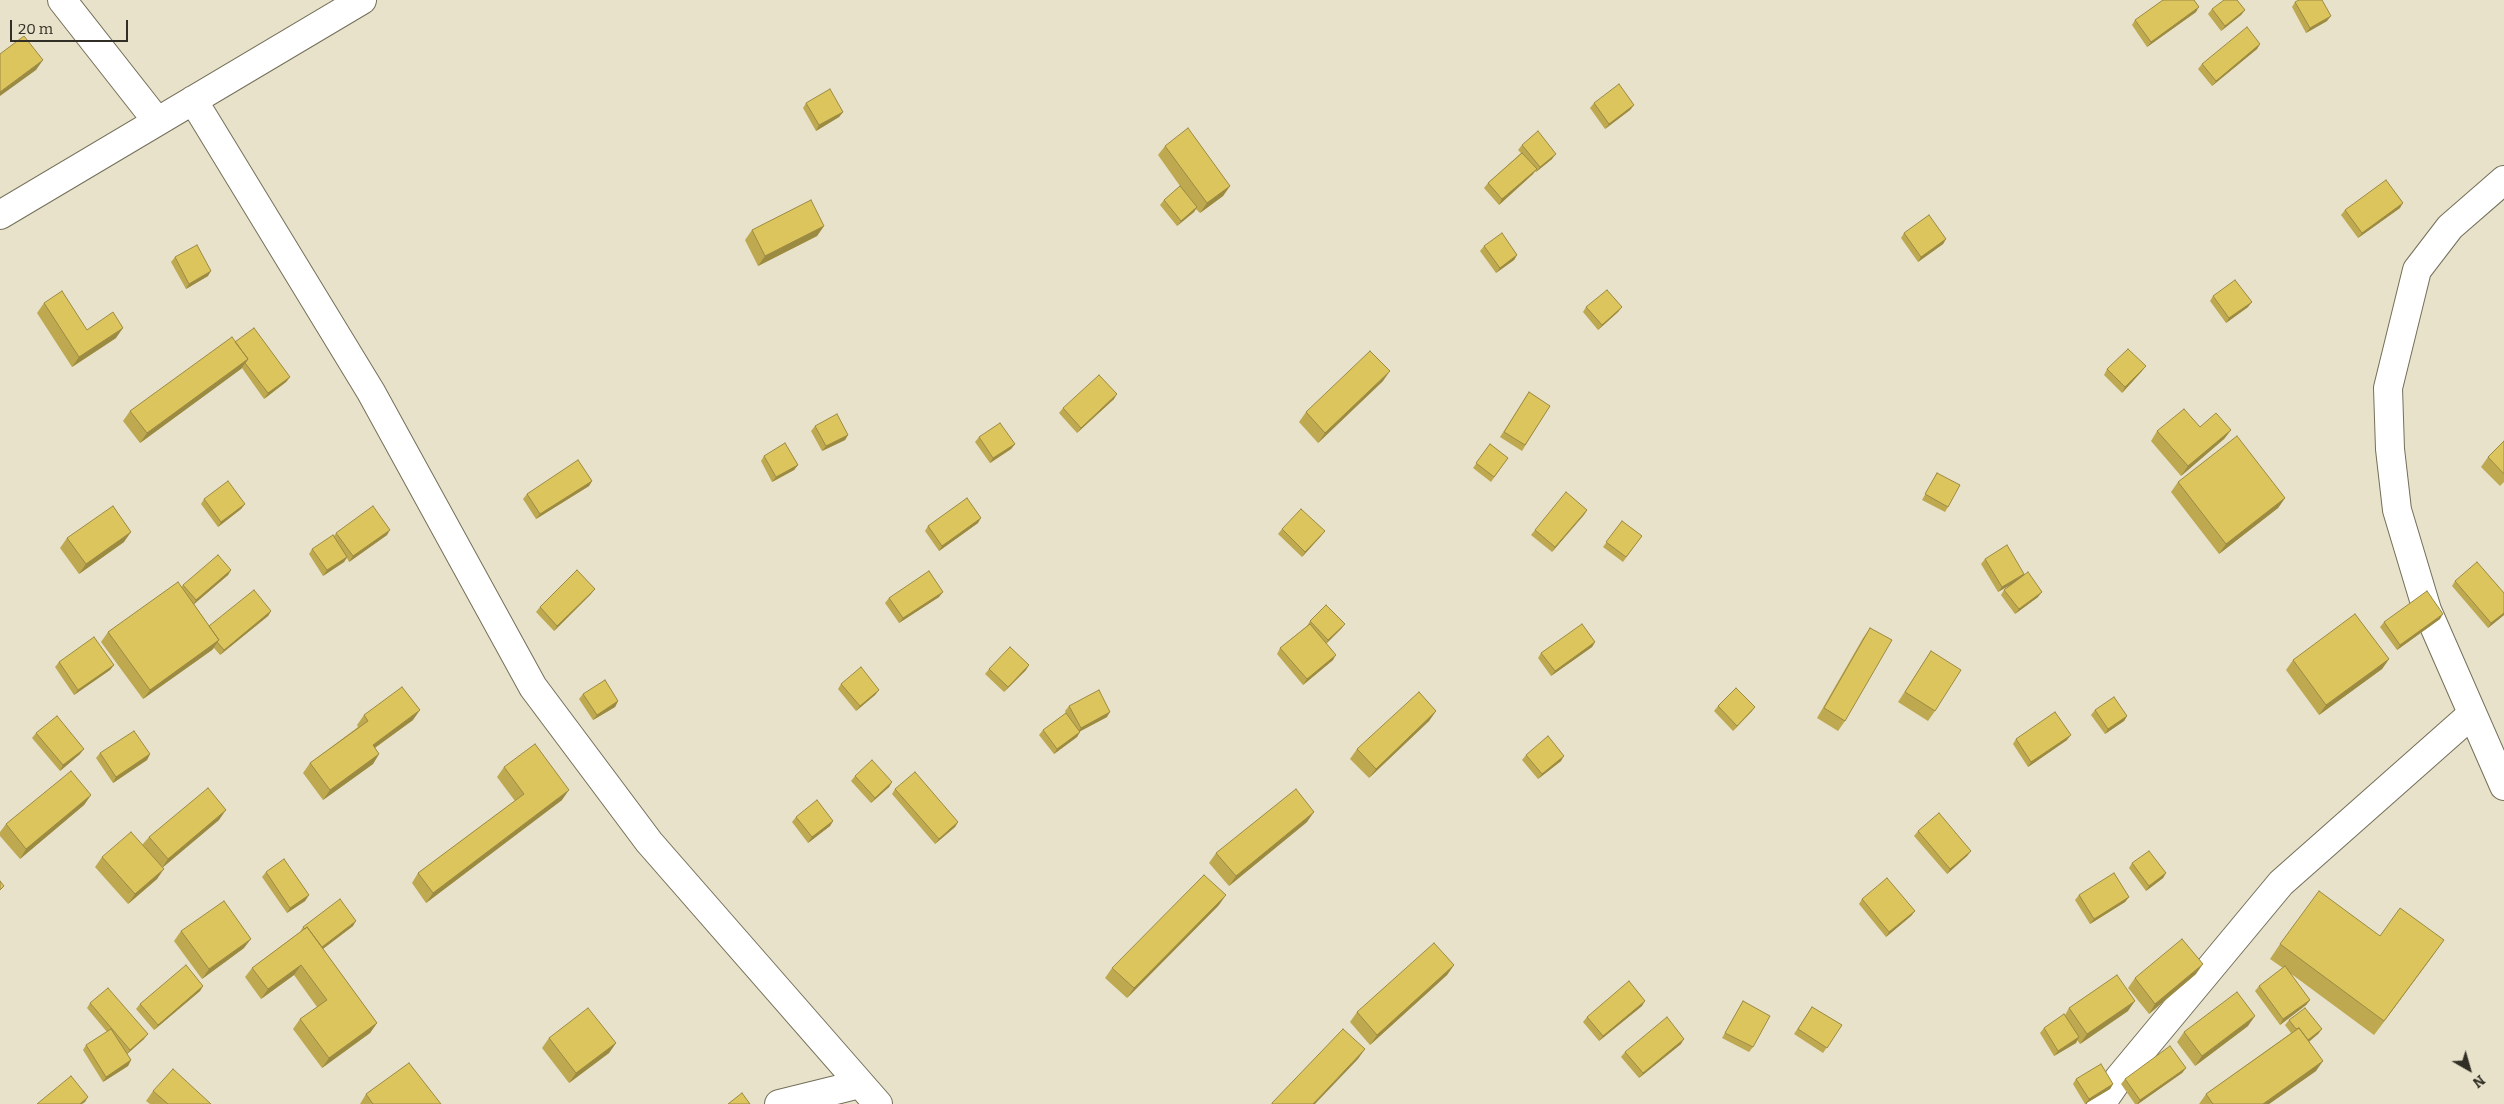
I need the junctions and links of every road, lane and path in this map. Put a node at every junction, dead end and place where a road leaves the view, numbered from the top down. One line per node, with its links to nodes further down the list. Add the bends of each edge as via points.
1 (62, 0): 4 (street)
2 (362, 0): 3 (street)
3 (193, 100): 4 (street); 9 (street, via 371,392 533,687 649,842)
4 (158, 121): 6 (street)
5 (2504, 180): 7 (street, via 2450,227 2417,270 2388,388 2390,450 2398,510 2427,610)
6 (0, 215)
7 (2472, 714): 8 (street); 12 (street, via 2281,883)
8 (2504, 786)
9 (860, 1084): 10 (street); 11 (street)
10 (779, 1104)
11 (878, 1104)
12 (2101, 1104)

